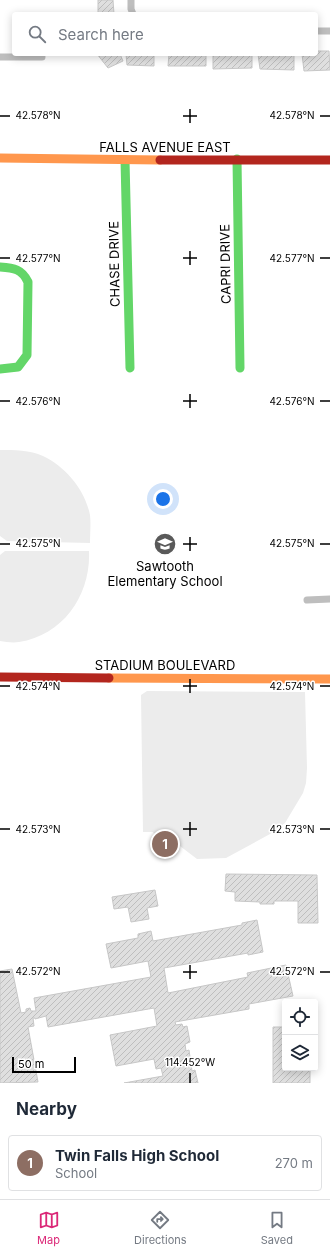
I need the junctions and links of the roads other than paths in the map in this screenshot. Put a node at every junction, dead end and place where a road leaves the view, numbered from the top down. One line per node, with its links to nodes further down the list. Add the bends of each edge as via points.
1 (131, 0): 2 (street)
2 (133, 12)
3 (318, 31): 4 (street)
4 (330, 31)
5 (0, 57): 6 (street)
6 (42, 57)
7 (0, 158): 8 (street, FALLS AVENUE EAST)
8 (125, 160): 9 (street, FALLS AVENUE EAST); 12 (street, CHASE DRIVE)
9 (237, 160): 10 (street, FALLS AVENUE EAST); 13 (street, CAPRI DRIVE)
10 (330, 160)
11 (0, 267): 14 (street, via 19,269 28,282 27,355 18,367)
12 (130, 368)
13 (240, 368)
14 (0, 370)
15 (330, 599): 16 (street)
16 (307, 600)
17 (0, 677): 18 (street, STADIUM BOULEVARD)
18 (330, 679)

